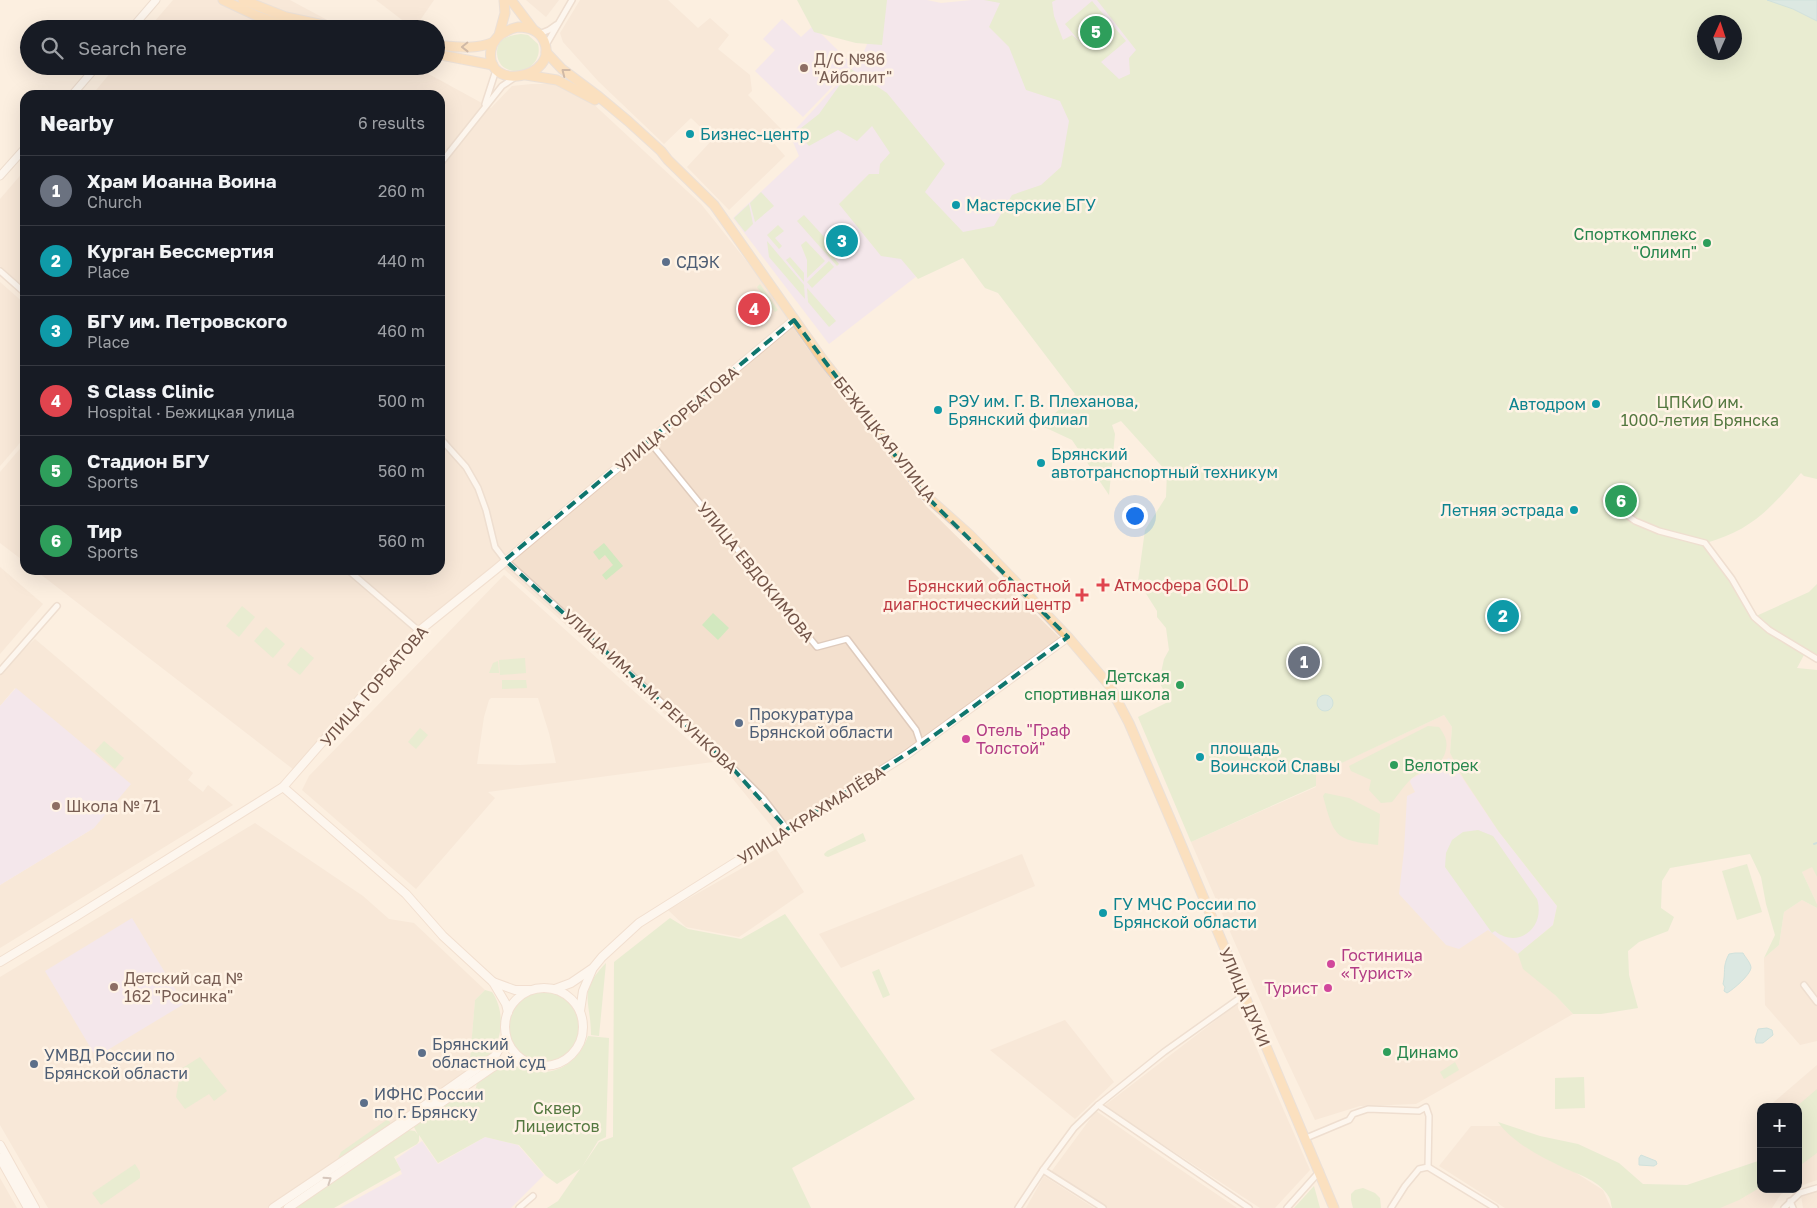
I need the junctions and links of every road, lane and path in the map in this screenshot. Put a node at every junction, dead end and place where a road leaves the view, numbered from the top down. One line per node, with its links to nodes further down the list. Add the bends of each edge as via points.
1 (156, 0): 7 (street)
2 (223, 0): 8 (main road)
3 (243, 0): 9 (main road)
4 (504, 0): 12 (main road, via 505,13)
5 (511, 0): 11 (main road)
6 (572, 0): 10 (street)
7 (139, 20)
8 (269, 20)
9 (300, 20)
10 (556, 25): 11 (street, via 549,30); 14 (street)
11 (536, 31): 12 (main road, via 518,27); 14 (main road)
12 (497, 38): 13 (main road, one-way to 13, via 478,47); 16 (main road, via 491,50)
13 (445, 46)
14 (546, 49): 18 (main road, via 539,66); 24 (main road, one-way to 14, via 628,121 562,69)
15 (445, 56): 16 (main road)
16 (494, 68): 19 (main road); 21 (street)
17 (90, 75): 20 (street)
18 (526, 75): 19 (main road); 24 (main road, via 557,80 595,100)
19 (515, 77): 21 (street, via 502,86)
20 (76, 90)
21 (482, 111): 23 (street)
22 (20, 154): 25 (street)
23 (445, 158)
24 (668, 160): 28 (main road, БЕЖИЦКАЯ УЛИЦА, via 714,205)
25 (0, 176)
26 (0, 271): 27 (street)
27 (20, 289)
28 (794, 320): 29 (main road, УЛИЦА ГОРБАТОВА); 36 (main road, БЕЖИЦКАЯ УЛИЦА, via 924,494 969,534)
29 (649, 442): 32 (main road, УЛИЦА ГОРБАТОВА); 39 (street, УЛИЦА ЕВДОКИМОВА, via 817,647 847,639 916,730)
30 (445, 443): 32 (street, УЛИЦА ИМ. А.М. РЕКУНКОВА, via 460,459 478,488 495,547)
31 (1605, 499): 37 (street, via 1636,521 1658,531 1705,543 1732,579 1754,617)
32 (505, 560): 35 (main road, УЛИЦА ГОРБАТОВА); 42 (street, УЛИЦА ИМ. А.М. РЕКУНКОВА, via 736,771)
33 (354, 575): 35 (street)
34 (57, 606): 38 (street)
35 (419, 630): 41 (main road, УЛИЦА ГОРБАТОВА)
36 (1068, 637): 39 (main road, УЛИЦА КРАХМАЛЁВА); 40 (main road, БЕЖИЦКАЯ УЛИЦА, via 1109,685)
37 (1817, 659)
38 (0, 671)
39 (921, 745): 42 (main road, УЛИЦА КРАХМАЛЁВА)
40 (1155, 785): 49 (main road, УЛИЦА ДУКИ)
41 (283, 787): 43 (main road, УЛИЦА ГОРБАТОВА); 45 (main road, via 406,894 443,936)
42 (787, 829): 44 (main road, УЛИЦА КРАХМАЛЁВА, via 639,923)
43 (0, 962)
44 (593, 968): 47 (main road, УЛИЦА КРАХМАЛЁВА); 52 (main road, via 583,991)
45 (493, 982): 48 (main road, УЛИЦА КРАХМАЛЁВА, via 515,990); 51 (main road)
46 (1804, 985): 50 (street)
47 (555, 989): 48 (main road, УЛИЦА КРАХМАЛЁВА); 52 (main road, via 570,997)
48 (529, 990): 51 (main road, via 519,996)
49 (1244, 995): 56 (street, via 1164,1052); 57 (main road, УЛИЦА ДУКИ)
50 (1817, 1002)
51 (508, 1012): 53 (main road)
52 (580, 1012): 55 (main road, via 583,1031 571,1055 546,1066)
53 (506, 1036): 54 (main road); 55 (main road, via 512,1050)
54 (497, 1060): 55 (main road); 68 (main road); 69 (main road, one-way to 54)
55 (529, 1062)
56 (1098, 1105): 61 (street, via 1074,1128); 73 (street)
57 (1306, 1138): 60 (street, via 1368,1109 1418,1111 1426,1107); 62 (main road, УЛИЦА ДУКИ)
58 (0, 1145): 67 (main road)
59 (0, 1158): 66 (main road)
60 (1428, 1167): 76 (street, via 1419,1168); 77 (street)
61 (1043, 1170): 71 (street); 72 (street)
62 (1320, 1172): 74 (street); 75 (main road, УЛИЦА ДУКИ)
63 (1817, 1188): 65 (street, via 1800,1193)
64 (532, 1196): 70 (street)
65 (1790, 1201): 78 (street); 79 (street)
66 (28, 1208)
67 (35, 1208)
68 (273, 1208)
69 (288, 1208)
70 (519, 1208)
71 (1018, 1208)
72 (1103, 1208)
73 (1249, 1208)
74 (1288, 1208)
75 (1334, 1208)
76 (1391, 1208)
77 (1495, 1208)
78 (1784, 1208)
79 (1793, 1208)

